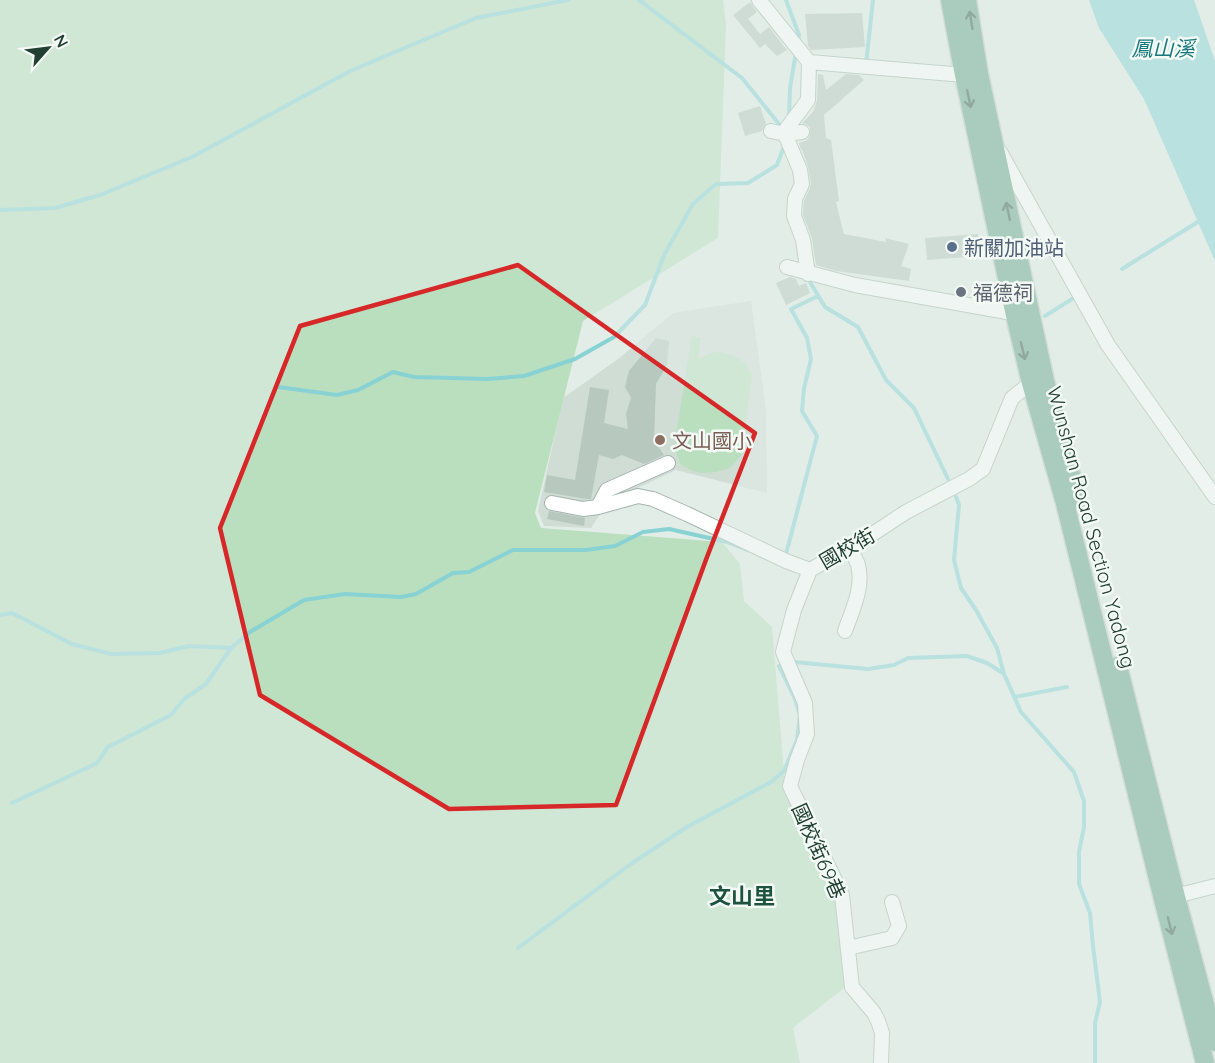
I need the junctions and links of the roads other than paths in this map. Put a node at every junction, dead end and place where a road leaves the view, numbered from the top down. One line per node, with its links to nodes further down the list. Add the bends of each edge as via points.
1 (759, 0): 4 (street)
2 (950, 0): 5 (main road, Wunshan Road Section Yadong)
3 (967, 0): 5 (main road, Wunshan Road Section Yadong, one-way to 3)
4 (809, 62): 5 (street); 8 (street, via 808,100)
5 (971, 74): 9 (main road, Wunshan Road Section Yadong); 12 (main road, Wunshan Road Section Yadong, one-way to 12)
6 (771, 131): 8 (street)
7 (802, 132): 8 (street)
8 (785, 134): 11 (street, via 800,170 802,184 795,199 794,216 803,240)
9 (993, 140): 12 (main road, Wunshan Road Section Yadong, one-way to 9); 15 (street, via 1108,345)
10 (787, 267): 11 (street)
11 (808, 274): 12 (street, via 1008,312)
12 (1021, 309): 13 (main road, Wunshan Road Section Yadong)
13 (1038, 382): 18 (street, 國校街, via 1012,398 983,469); 22 (main road, Wunshan Road Section Yadong)
14 (668, 463): 17 (street, via 607,490)
15 (1215, 497)
16 (552, 503): 17 (street, 國校街, via 583,509)
17 (598, 507): 19 (street, 國校街, via 638,496 653,499)
18 (850, 548): 19 (street, 國校街); 20 (street, via 859,575)
19 (810, 570): 24 (street, 國校街69巷, via 783,652 805,703 807,734 790,786 842,895)
20 (845, 631)
21 (1215, 886): 22 (street)
22 (1169, 898): 25 (main road, Wunshan Road Section Yadong); 27 (main road, Wunshan Road Section Yadong, one-way to 27)
23 (892, 902): 24 (street, via 899,926 892,938)
24 (848, 948): 26 (street, 國校街69巷, via 852,987 874,1013 882,1033)
25 (1215, 1042)
26 (881, 1063)
27 (1204, 1063)

